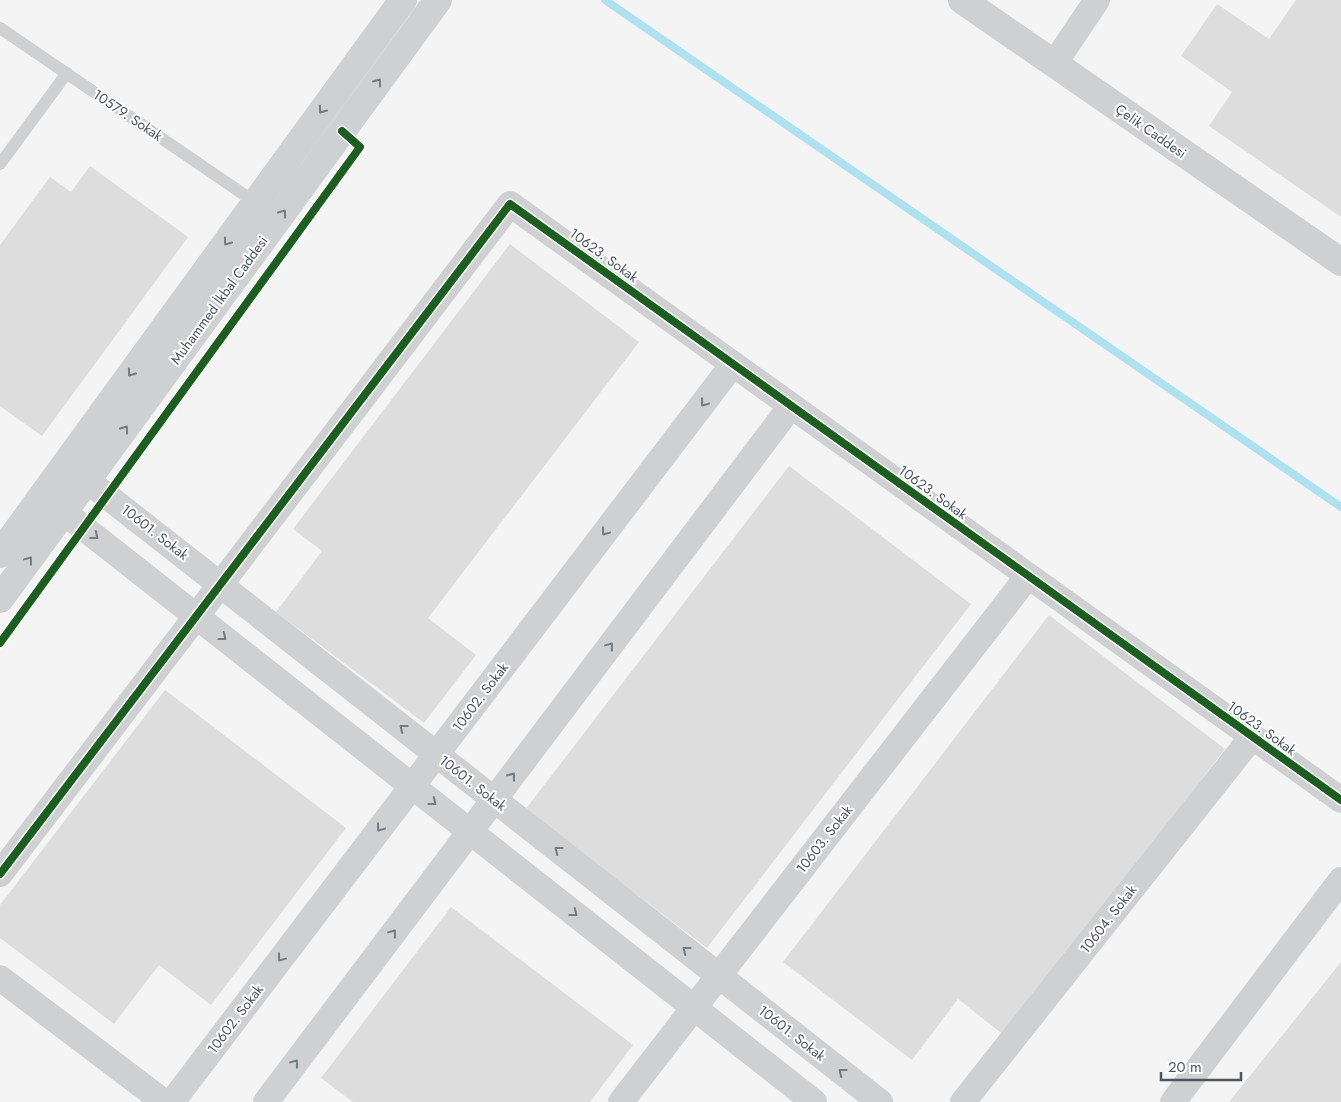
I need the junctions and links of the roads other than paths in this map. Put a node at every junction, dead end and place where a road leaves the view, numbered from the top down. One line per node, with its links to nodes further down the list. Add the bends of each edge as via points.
1 (403, 0): 9 (street, Muhammed İkbal Caddesi, one-way to 9)
2 (438, 0): 14 (street, Muhammed İkbal Caddesi, one-way to 2)
3 (962, 0): 6 (street, Çelik Caddesi)
4 (1097, 0): 6 (street)
5 (0, 28): 7 (lane, 10579. Sokak)
6 (1054, 64): 10 (street, Çelik Caddesi)
7 (67, 74): 8 (lane); 9 (lane, 10579. Sokak)
8 (0, 164)
9 (256, 202): 13 (street, Muhammed İkbal Caddesi, one-way to 13)
10 (1341, 262)
11 (734, 364): 12 (street, 10623. Sokak); 19 (street, 10623. Sokak, via 510,204); 23 (street, 10602. Sokak, one-way to 23)
12 (791, 406): 18 (street, 10623. Sokak); 25 (street, one-way to 12)
13 (66, 464): 14 (street, 10601. Sokak); 15 (street, Muhammed İkbal Caddesi)
14 (88, 480): 16 (street, Muhammed İkbal Caddesi); 19 (street, 10601. Sokak)
15 (43, 495): 16 (street); 17 (street, Muhammed İkbal Caddesi)
16 (65, 512): 20 (street, Muhammed İkbal Caddesi, one-way to 16); 21 (street, one-way to 21)
17 (0, 554)
18 (1028, 576): 22 (street, 10623. Sokak); 30 (street, 10603. Sokak)
19 (220, 584): 21 (street); 23 (street, 10601. Sokak, one-way to 19)
20 (0, 599)
21 (196, 616): 24 (street, one-way to 24); 28 (street)
22 (1252, 737): 26 (street, 10623. Sokak); 39 (street, 10604. Sokak)
23 (436, 754): 24 (street, 10602. Sokak); 25 (street, 10601. Sokak)
24 (412, 786): 27 (street, one-way to 27); 34 (street, 10602. Sokak, one-way to 34)
25 (494, 799): 27 (street); 30 (street, 10601. Sokak, one-way to 25)
26 (1341, 800)
27 (470, 831): 32 (street, one-way to 32); 35 (street, one-way to 27)
28 (0, 874)
29 (1341, 880): 40 (street)
30 (719, 975): 32 (street, 10603. Sokak); 38 (street, 10601. Sokak, one-way to 30)
31 (0, 978): 33 (street)
32 (694, 1008): 36 (street, 10603. Sokak); 37 (street)
33 (164, 1102)
34 (172, 1102)
35 (266, 1102)
36 (620, 1102)
37 (814, 1102)
38 (880, 1102)
39 (963, 1102)
40 (1173, 1102)

